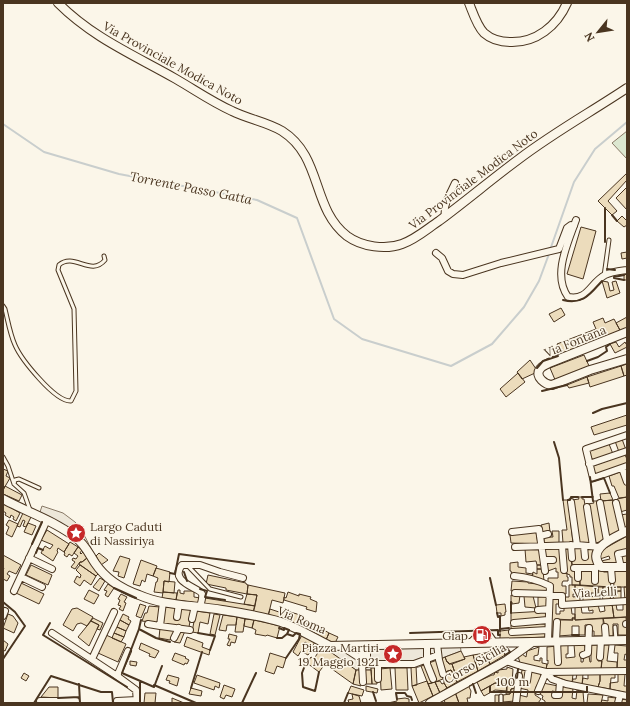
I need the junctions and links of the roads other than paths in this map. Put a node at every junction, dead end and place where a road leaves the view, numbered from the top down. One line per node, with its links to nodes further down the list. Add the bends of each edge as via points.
1 (58, 3): 6 (street, Via Provinciale Modica Noto, via 93,33 221,106 280,130 294,140 306,156 328,213 349,238 368,245 392,247 410,241)
2 (470, 3): 3 (street, via 484,33 499,42 520,42 546,31)
3 (567, 3)
4 (627, 88): 6 (street, Via Provinciale Modica Noto, via 551,136)
5 (455, 183): 6 (street, via 446,201)
6 (445, 217)
7 (609, 240): 11 (lane)
8 (436, 253): 11 (street, via 442,258 448,271 463,275 559,249 567,228 575,223 561,271 565,293 572,298 582,296)
9 (104, 256): 12 (lane, via 105,260 93,267 74,261 59,265 58,270 74,309 76,391 71,400 63,399 54,392 20,355)
10 (627, 270): 11 (street)
11 (604, 276)
12 (3, 306)
13 (627, 332): 14 (street, Via Fontana, via 549,363 538,373 543,382 552,385)
14 (627, 359)
15 (627, 434): 18 (street, via 586,449)
16 (627, 452): 18 (street)
17 (3, 457): 21 (lane)
18 (589, 464): 19 (street, via 593,478)
19 (624, 467): 20 (street)
20 (627, 482)
21 (14, 484): 22 (lane, via 15,480 19,479); 28 (lane, via 24,493)
22 (39, 488)
23 (3, 499): 28 (street, Via Roma)
24 (571, 502): 35 (street)
25 (600, 503): 34 (street)
26 (616, 503): 31 (street)
27 (587, 507): 39 (street)
28 (30, 512): 29 (street, Via Roma)
29 (48, 520): 42 (street); 66 (street, Via Roma, via 84,545 99,568 119,585 147,599)
30 (512, 532): 33 (street, via 539,529)
31 (625, 532): 34 (street)
32 (548, 534): 33 (street)
33 (540, 536): 36 (street)
34 (607, 541): 39 (street)
35 (574, 545): 37 (street); 38 (street); 43 (street)
36 (542, 546): 37 (street); 40 (street); 45 (street)
37 (562, 546): 52 (street)
38 (584, 546): 39 (street); 44 (street)
39 (597, 546): 48 (street)
40 (515, 547)
41 (627, 552): 49 (street, via 618,554)
42 (29, 558): 51 (street); 55 (street)
43 (572, 558)
44 (585, 558)
45 (544, 560): 46 (street); 53 (street)
46 (553, 560)
47 (186, 565): 56 (street, via 200,565); 64 (lane, via 210,589); 68 (street, via 181,567 180,575 186,585 200,591 202,595)
48 (597, 566): 50 (street); 57 (street, via 576,568); 59 (street)
49 (624, 567): 50 (street)
50 (611, 568): 58 (street)
51 (52, 570)
52 (564, 570)
53 (545, 571)
54 (514, 576): 63 (street, via 536,580 550,586)
55 (21, 577): 60 (street); 61 (street)
56 (243, 578)
57 (578, 578)
58 (612, 580)
59 (595, 581)
60 (42, 586)
61 (14, 591)
62 (515, 593): 63 (street)
63 (549, 595): 65 (street, Via Lelli, via 562,596 562,605); 69 (street)
64 (241, 597)
65 (627, 601)
66 (163, 602): 67 (street, Via Roma); 78 (street)
67 (178, 604): 68 (street, Via Roma); 72 (street)
68 (197, 606): 73 (street); 98 (street, Via Roma, via 281,622 330,646)
69 (549, 609): 70 (street); 74 (street)
70 (538, 610)
71 (114, 612): 104 (street)
72 (177, 617)
73 (192, 619)
74 (548, 620): 76 (street); 84 (street)
75 (557, 622): 92 (street)
76 (514, 623)
77 (148, 624): 78 (street)
78 (160, 626): 81 (street)
79 (605, 627): 89 (street)
80 (615, 627): 90 (lane)
81 (179, 628): 83 (street); 87 (street)
82 (589, 628): 88 (street)
83 (190, 630)
84 (548, 630): 85 (street); 92 (street)
85 (512, 632)
86 (52, 633): 104 (street)
87 (174, 638)
88 (589, 640): 89 (street, Via Roma); 92 (street, Via Roma); 101 (street, via 588,653)
89 (603, 640): 90 (street, Via Roma); 103 (street)
90 (616, 640): 91 (street, Via Roma)
91 (627, 640)
92 (554, 641): 93 (street, Via Roma); 108 (street)
93 (532, 642): 94 (street, Via Roma); 100 (street, Corso Sicilia)
94 (512, 643): 96 (street, Via Roma); 100 (street)
95 (427, 644): 96 (street, Via Roma); 97 (street, Via Roma); 106 (street)
96 (437, 644): 102 (street)
97 (364, 645): 98 (street, Via Roma); 105 (street)
98 (341, 646): 105 (street)
99 (128, 650): 114 (street)
100 (517, 653): 107 (street, Corso Sicilia)
101 (583, 654)
102 (438, 655): 106 (street); 113 (street)
103 (600, 657)
104 (92, 659): 114 (street)
105 (364, 659): 109 (street, via 368,664); 119 (street)
106 (427, 659): 109 (street, via 414,664); 117 (street)
107 (506, 661): 110 (street); 130 (street, Corso Sicilia)
108 (558, 662)
109 (378, 664): 116 (street)
110 (529, 668): 112 (street); 118 (street)
111 (627, 671): 112 (street)
112 (546, 672): 120 (street, via 552,679); 121 (street)
113 (444, 674)
114 (117, 676): 128 (street, via 136,690)
115 (519, 676): 132 (street)
116 (378, 679)
117 (433, 679)
118 (527, 681)
119 (363, 682)
120 (560, 682): 122 (street, via 559,695); 123 (street)
121 (538, 691)
122 (555, 695)
123 (620, 695): 125 (street); 133 (street)
124 (501, 696): 131 (lane)
125 (627, 696)
126 (40, 701): 129 (street)
127 (117, 701): 128 (street)
128 (137, 702)
129 (76, 703)
130 (430, 703)
131 (501, 703)
132 (516, 703)
133 (618, 703)

